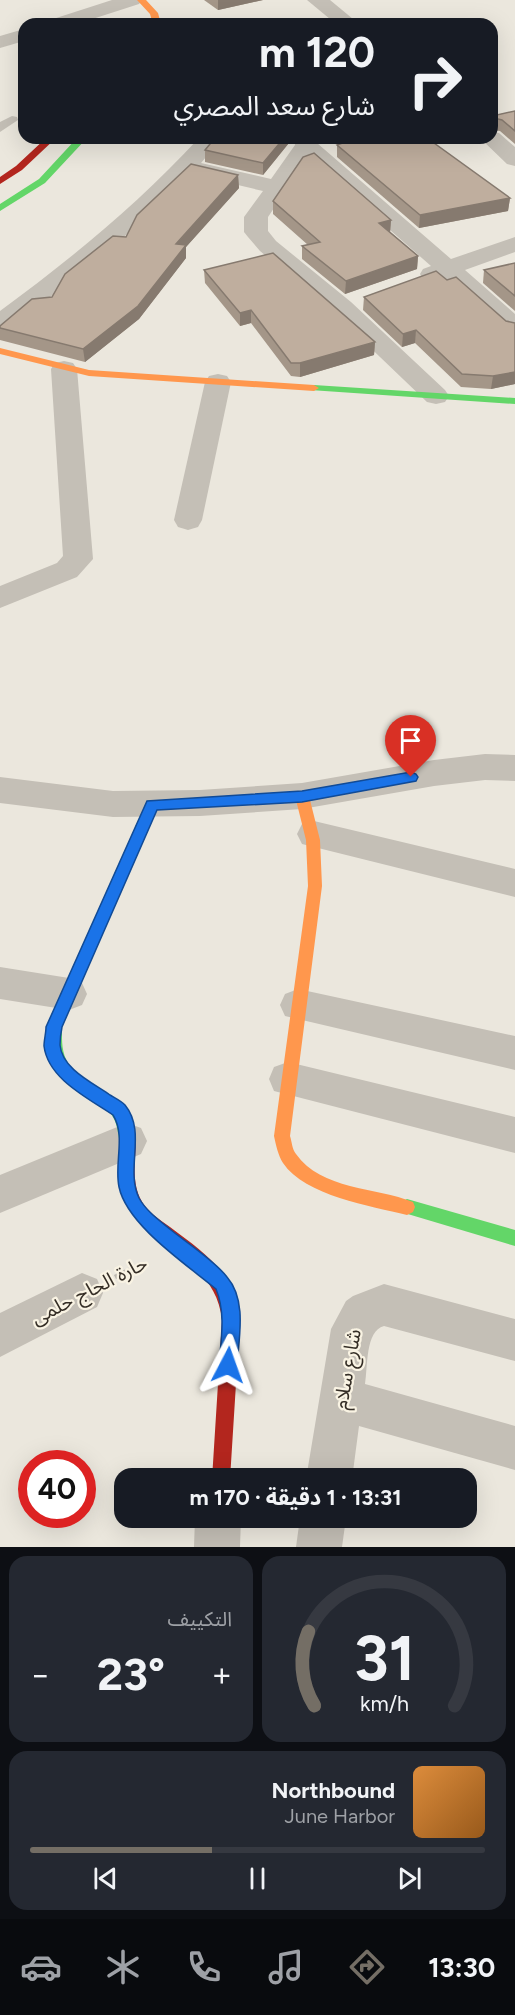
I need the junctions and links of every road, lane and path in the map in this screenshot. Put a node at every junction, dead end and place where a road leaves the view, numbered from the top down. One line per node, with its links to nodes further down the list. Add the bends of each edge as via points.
1 (132, 0): 4 (street)
2 (141, 0): 5 (street)
3 (316, 0): 6 (street)
4 (76, 18)
5 (155, 18)
6 (341, 18)
7 (18, 36): 8 (street)
8 (0, 42)
9 (12, 120): 10 (lane)
10 (0, 128)
11 (45, 144): 19 (street)
12 (76, 144): 21 (street, via 42,181)
13 (206, 144): 18 (street)
14 (304, 144): 20 (street)
15 (307, 144): 23 (street)
16 (498, 144): 17 (street)
17 (515, 159)
18 (186, 166): 20 (street); 25 (street, via 122,228)
19 (0, 181)
20 (275, 187): 30 (street, via 256,217 256,232 268,246 352,303)
21 (0, 208)
22 (515, 244): 23 (street)
23 (448, 268): 24 (street); 26 (street)
24 (406, 284)
25 (0, 323)
26 (515, 327)
27 (0, 351): 28 (street)
28 (64, 369): 29 (street); 33 (street, via 78,559 67,570)
29 (218, 381): 30 (street); 32 (street)
30 (436, 396): 31 (street)
31 (515, 401)
32 (188, 520)
33 (0, 598)
34 (515, 768): 36 (street, via 434,773)
35 (0, 790): 37 (street, via 74,801)
36 (302, 796): 37 (street); 38 (street)
37 (152, 805): 41 (street)
38 (314, 834): 39 (street); 42 (street, via 315,885)
39 (515, 883)
40 (0, 983): 41 (street)
41 (69, 994): 46 (street, via 54,1027 52,1046 58,1063 118,1110 124,1119)
42 (298, 1005): 43 (street); 44 (street)
43 (515, 1053)
44 (288, 1079): 45 (street); 48 (street, via 282,1136 289,1158 305,1175)
45 (515, 1135)
46 (127, 1141): 47 (street); 49 (street, via 127,1188 134,1205)
47 (0, 1194)
48 (515, 1238)
49 (179, 1245): 50 (path, حارة الحاج حلمى); 55 (street, via 222,1283 230,1300)
50 (82, 1293): 51 (street, حارة الحاج حلمى)
51 (0, 1336)
52 (515, 1340): 53 (street, شارع سلام, via 384,1305 368,1309 357,1317 352,1329)
53 (341, 1399): 54 (street); 56 (street, شارع سلام)
54 (515, 1448)
55 (222, 1468)
56 (331, 1468)
57 (218, 1528): 59 (street)
58 (322, 1528): 60 (street)
59 (217, 1547)
60 (319, 1547)

